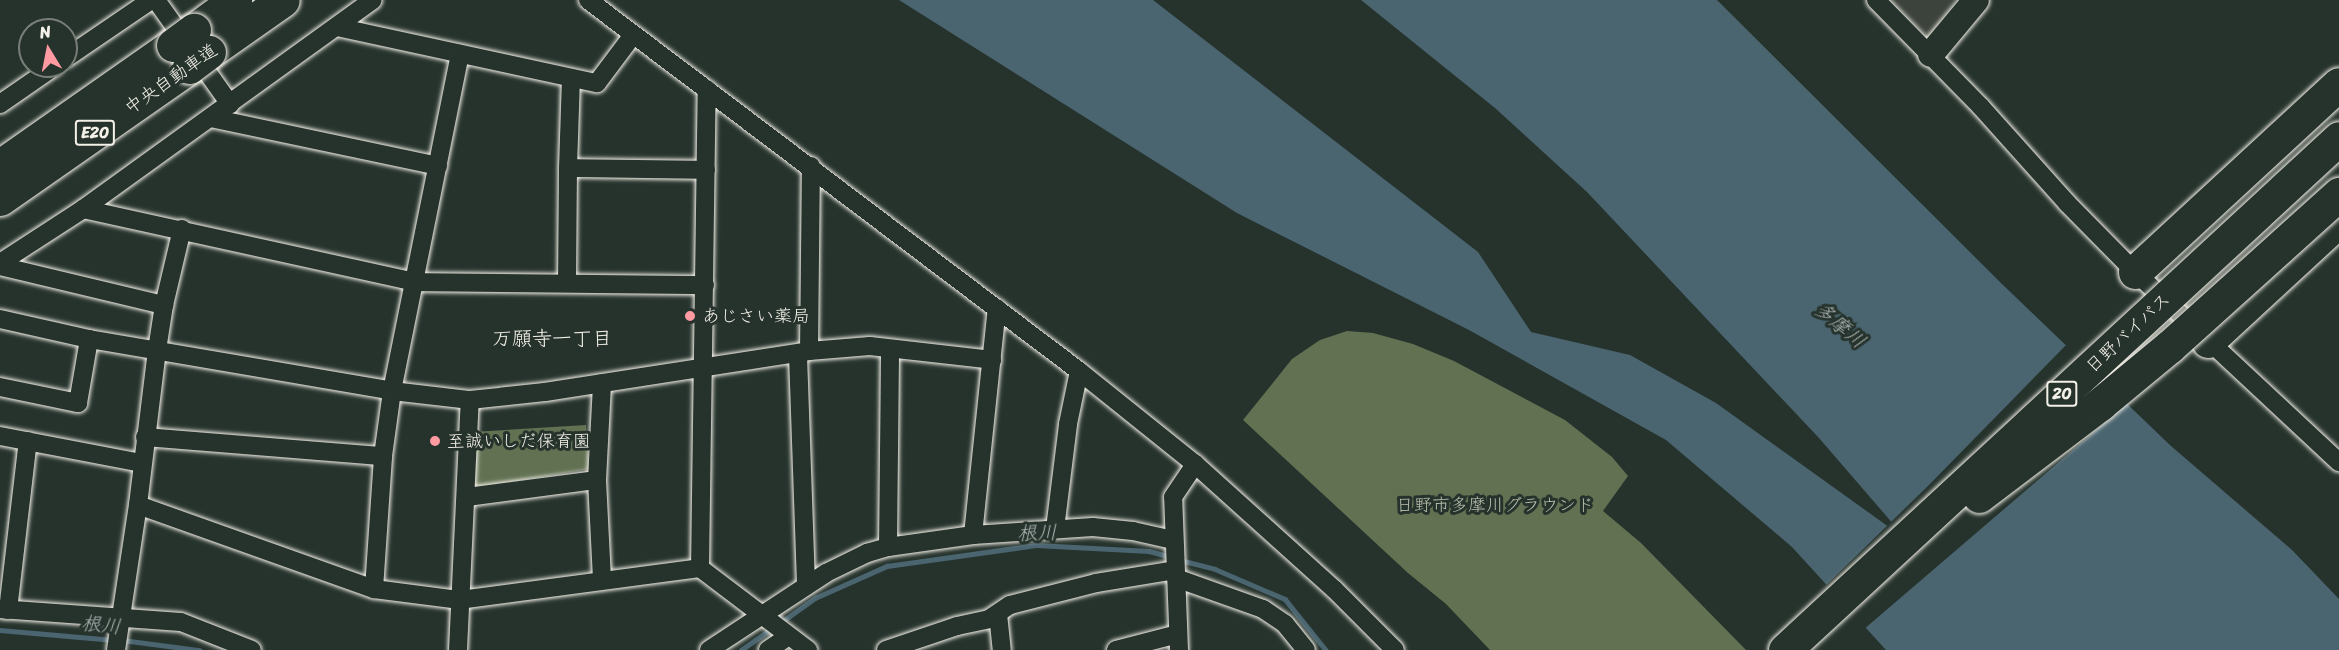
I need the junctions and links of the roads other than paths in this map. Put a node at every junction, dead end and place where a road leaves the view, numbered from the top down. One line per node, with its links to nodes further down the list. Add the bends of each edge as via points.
1 (151, 0): 12 (street)
2 (156, 0): 20 (street)
3 (236, 0): 11 (highway, 中央自動車道 / E20)
4 (283, 0): 11 (highway, 中央自動車道 / E20)
5 (373, 0): 9 (street)
6 (588, 0): 10 (street)
7 (1876, 0): 14 (street)
8 (1976, 0): 14 (street)
9 (337, 27): 13 (street); 20 (street)
10 (633, 35): 16 (street, via 597,82); 18 (street)
11 (191, 49): 24 (highway, 中央自動車道 / E20); 30 (highway, 中央自動車道 / E20)
12 (78, 50)
13 (460, 54): 16 (street); 25 (street)
14 (1930, 54): 35 (street)
15 (38, 78): 19 (street)
16 (571, 78): 27 (street)
17 (2339, 84): 35 (highway)
18 (706, 90): 26 (street); 28 (street)
19 (0, 104)
20 (230, 104): 21 (street)
21 (211, 118): 25 (street); 31 (street)
22 (2334, 126): 62 (highway, bridge, via 2197,242 2065,371)
23 (2339, 163): 62 (highway, 日野バイパス / 20, bridge, via 2169,323)
24 (0, 166)
25 (438, 166): 36 (street)
26 (810, 166): 40 (street); 46 (street)
27 (568, 168): 28 (street); 37 (street)
28 (705, 170): 38 (street)
29 (2339, 194): 62 (highway, bridge, via 2160,354)
30 (0, 199)
31 (83, 208): 33 (street); 34 (street)
32 (2339, 220): 43 (highway)
33 (182, 229): 36 (street); 39 (street)
34 (0, 265): 39 (street)
35 (2135, 272): 43 (street)
36 (414, 282): 37 (street); 52 (street)
37 (567, 283): 38 (street)
38 (705, 285): 48 (street)
39 (164, 305): 45 (street)
40 (998, 308): 47 (street); 49 (street)
41 (0, 319): 42 (street)
42 (89, 339): 45 (street); 51 (street, via 78,403)
43 (2208, 341): 58 (street)
44 (890, 349): 46 (street, via 870,346); 47 (street); 68 (street)
45 (157, 350): 52 (street); 55 (street)
46 (803, 353): 48 (street); 72 (street)
47 (992, 360): 66 (street)
48 (704, 368): 50 (street); 69 (street)
49 (1080, 371): 60 (street); 65 (street, via 1068,424)
50 (602, 384): 53 (street); 61 (street)
51 (0, 387)
52 (393, 392): 53 (street); 57 (street)
53 (470, 400): 63 (street)
54 (0, 436): 56 (street)
55 (145, 437): 57 (street); 59 (street)
56 (28, 441): 59 (street); 75 (street)
57 (383, 456): 73 (street)
58 (2339, 462)
59 (141, 463): 64 (street)
60 (1195, 464): 67 (street, via 1173,497); 91 (street, via 1334,589)
61 (597, 480): 63 (street); 71 (street)
62 (1972, 490): 92 (highway, 日野バイパス / 20, bridge); 93 (highway, 日野バイパス / 20)
63 (467, 497): 74 (street)
64 (138, 505): 73 (street); 78 (street)
65 (1055, 529): 66 (street); 67 (street, via 1116,528)
66 (973, 535): 68 (street)
67 (1173, 542): 70 (street)
68 (888, 547): 72 (street, via 846,562)
69 (700, 568): 71 (street); 77 (street)
70 (1175, 571): 76 (street, via 1096,583 1010,605); 80 (street); 90 (street, via 1263,609 1285,624)
71 (602, 579): 74 (street)
72 (806, 585): 77 (street)
73 (374, 589): 74 (street)
74 (460, 600): 83 (street)
75 (4, 610): 78 (street)
76 (998, 614): 87 (street); 88 (street)
77 (765, 617): 79 (street); 84 (street)
78 (122, 621): 81 (street); 82 (street, via 181,622)
79 (786, 634): 85 (street); 86 (street)
80 (1178, 642): 89 (street)
81 (117, 649)
82 (252, 650)
83 (458, 650)
84 (709, 650)
85 (768, 650)
86 (808, 650)
87 (886, 650)
88 (1002, 650)
89 (1116, 650)
90 (1306, 650)
91 (1395, 650)
92 (1785, 650)
93 (1816, 650)

